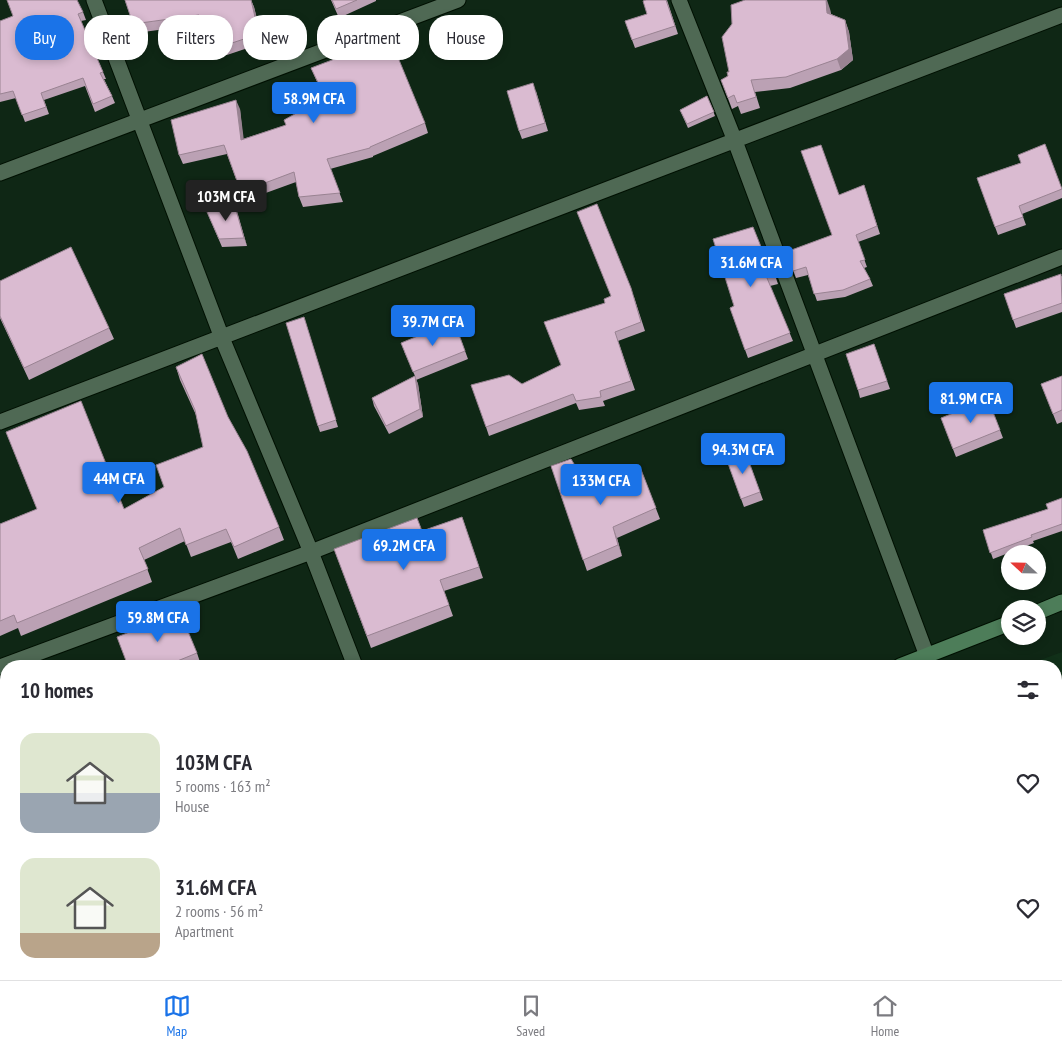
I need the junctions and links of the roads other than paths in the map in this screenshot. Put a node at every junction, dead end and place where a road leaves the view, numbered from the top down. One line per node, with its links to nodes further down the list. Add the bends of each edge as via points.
1 (94, 0): 5 (street)
2 (458, 0): 5 (street)
3 (679, 0): 6 (street)
4 (1062, 15): 6 (street)
5 (140, 121): 7 (street); 9 (street)
6 (735, 141): 9 (street); 10 (street)
7 (0, 173)
8 (1062, 257): 10 (street)
9 (222, 338): 11 (street); 12 (street)
10 (814, 355): 12 (street); 16 (street)
11 (0, 422)
12 (311, 552): 17 (street); 18 (street)
13 (1062, 602): 14 (street)
14 (1046, 609)
15 (1001, 627): 16 (street)
16 (927, 656): 19 (street)
17 (19, 660)
18 (353, 660)
19 (916, 660)

